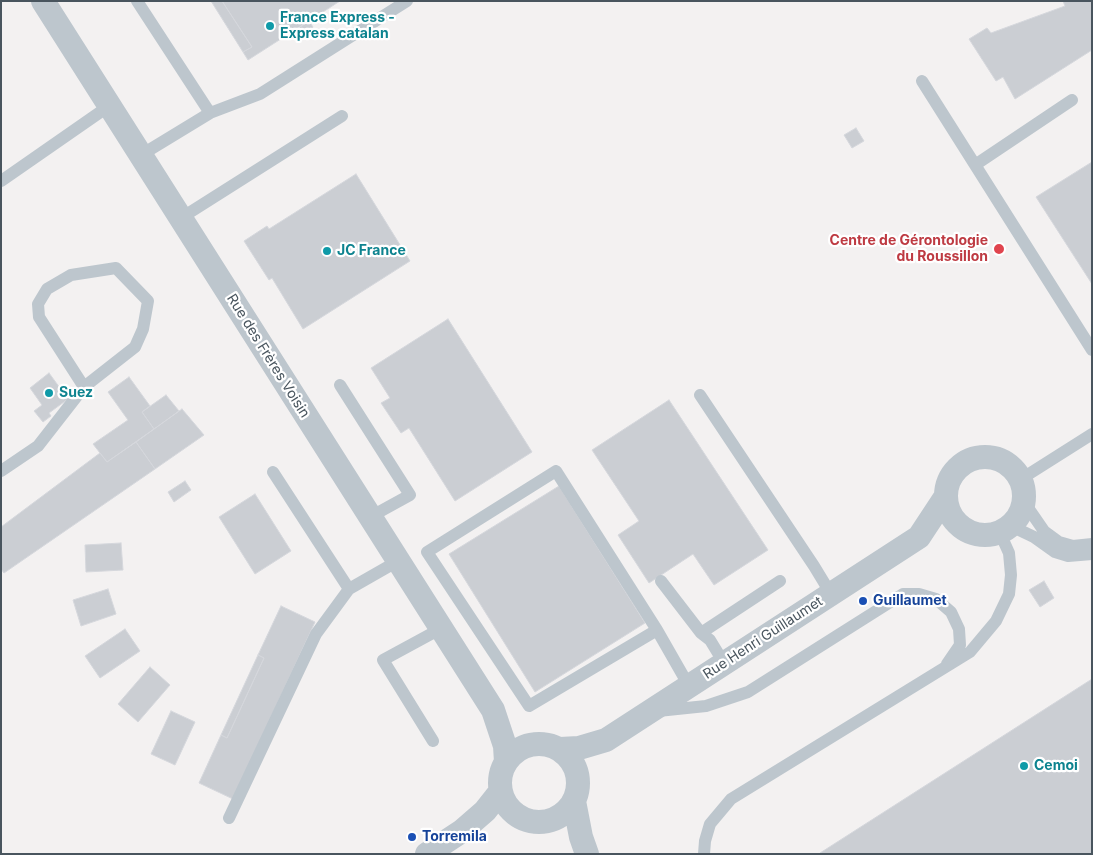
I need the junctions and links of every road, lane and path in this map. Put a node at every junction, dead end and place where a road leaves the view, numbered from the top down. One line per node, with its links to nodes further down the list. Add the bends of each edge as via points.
1 (43, 1): 6 (street, Rue des Frères Voisin)
2 (138, 1): 7 (lane)
3 (407, 1): 7 (lane, via 260,94)
4 (922, 81): 10 (lane)
5 (1072, 100): 10 (lane)
6 (110, 106): 9 (street, Rue des Frères Voisin); 11 (lane)
7 (210, 113): 9 (lane)
8 (342, 116): 12 (lane)
9 (141, 155): 12 (street, Rue des Frères Voisin)
10 (975, 165): 13 (lane)
11 (1, 181)
12 (181, 218): 23 (street, Rue des Frères Voisin)
13 (1092, 350)
14 (340, 385): 23 (lane, via 410,495)
15 (84, 387): 15 (lane, via 135,347 143,329 148,301 116,268 72,275 47,289 38,304 39,317); 18 (lane, via 38,446)
16 (700, 395): 33 (lane)
17 (1092, 434): 20 (lane)
18 (1, 471)
19 (272, 472): 32 (lane)
20 (1021, 479): 21 (street, via 1014,469 994,457 970,459 952,474); 22 (street)
21 (946, 496): 25 (street, via 951,516); 26 (street, Rue Henri Guillaumet)
22 (1024, 502): 24 (street, via 1022,511); 27 (lane, via 1044,531 1059,542 1073,546)
23 (370, 516): 29 (street, Rue des Frères Voisin)
24 (1006, 529): 25 (street, via 989,535); 28 (lane, via 1034,537 1055,552 1068,556); 38 (lane, via 1010,594 991,628 970,652)
25 (966, 530): 26 (street, Rue Henri Guillaumet)
26 (919, 537): 33 (street, Rue Henri Guillaumet)
27 (1092, 544)
28 (1092, 554)
29 (398, 561): 32 (lane); 34 (street, Rue des Frères Voisin)
30 (661, 581): 36 (lane)
31 (780, 581): 36 (lane)
32 (349, 589): 49 (lane, via 316,634)
33 (831, 594): 37 (street, Rue Henri Guillaumet)
34 (442, 628): 40 (street, Rue des Frères Voisin); 43 (lane, via 384,660)
35 (657, 630): 35 (lane, via 556,471 427,552 529,706); 39 (lane)
36 (701, 634): 37 (lane, via 710,640)
37 (724, 663): 39 (street, Rue Henri Guillaumet)
38 (945, 668): 41 (lane, via 960,645 951,612 936,599 903,594 748,692 706,706); 55 (lane, via 731,800 710,824)
39 (689, 686): 41 (street, Rue Henri Guillaumet)
40 (493, 710): 44 (street, Rue des Frères Voisin, via 520,736); 45 (street, Rue des Frères Voisin, via 506,746)
41 (648, 712): 42 (street, Rue Henri Guillaumet)
42 (606, 740): 44 (street, Rue Henri Guillaumet, via 579,748); 46 (street, Rue Henri Guillaumet)
43 (433, 741)
44 (549, 747): 45 (street, via 526,746 514,752); 46 (street, via 569,757)
45 (506, 762): 47 (street, via 501,771)
46 (578, 777): 48 (street)
47 (500, 792): 50 (street, via 511,811); 51 (street, via 485,811)
48 (574, 801): 50 (street, via 560,817 551,821); 54 (street)
49 (229, 818)
50 (530, 820): 51 (street, via 488,823); 53 (street, via 557,832)
51 (462, 831): 52 (street)
52 (427, 854)
53 (581, 854)
54 (587, 854)
55 (704, 854)

